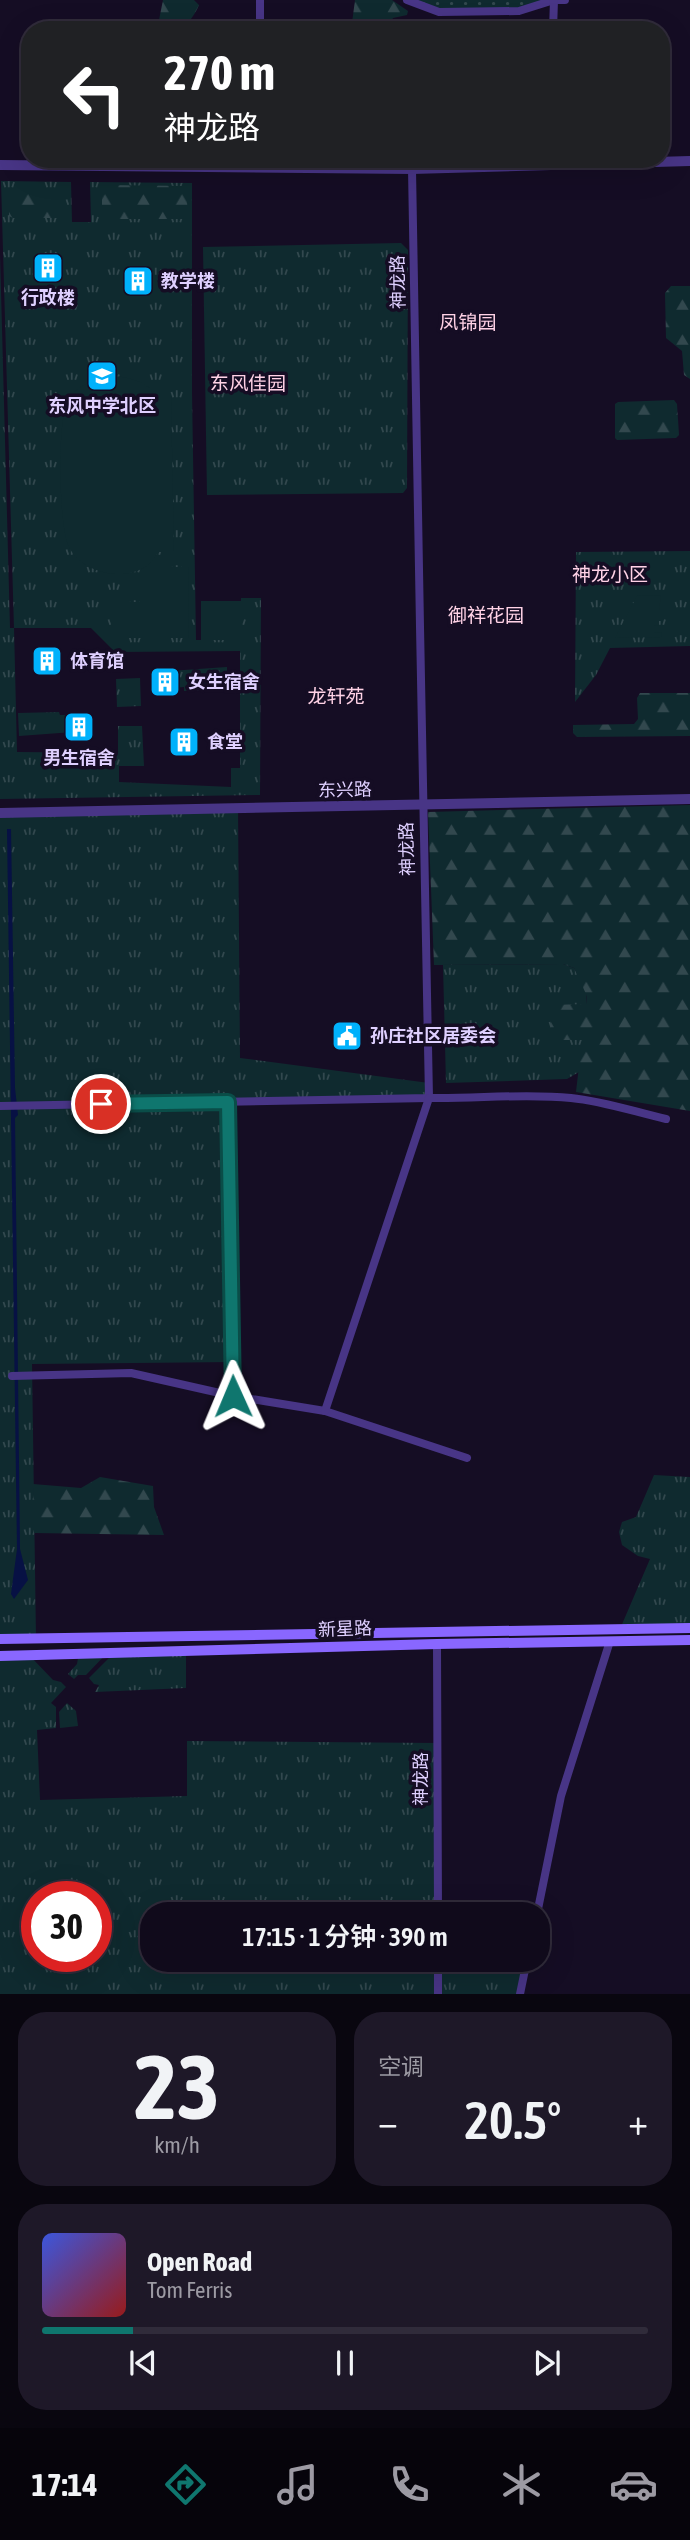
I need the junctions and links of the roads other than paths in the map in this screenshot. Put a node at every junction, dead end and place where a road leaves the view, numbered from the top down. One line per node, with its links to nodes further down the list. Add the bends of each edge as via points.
1 (260, 0): 5 (street)
2 (407, 0): 3 (street, via 439,12 519,11)
3 (554, 0): 4 (street); 6 (street)
4 (565, 0)
5 (260, 21)
6 (554, 21)
7 (670, 161): 8 (street)
8 (690, 161)
9 (0, 165): 10 (street)
10 (21, 165)
11 (387, 168): 13 (street)
12 (435, 168): 13 (street)
13 (412, 169): 15 (street, 神龙路)
14 (690, 799): 15 (street, 东兴路)
15 (422, 804): 16 (street, 东兴路); 17 (street, 神龙路)
16 (0, 813)
17 (429, 1098): 18 (street); 20 (street, via 571,1098); 23 (street, 神龙路)
18 (228, 1102): 19 (street); 22 (street)
19 (0, 1106)
20 (666, 1119)
21 (12, 1377): 22 (street, via 131,1373)
22 (233, 1396): 23 (street)
23 (325, 1411): 24 (street)
24 (467, 1458)
25 (690, 1628): 26 (main road, 新星路)
26 (0, 1639)
27 (690, 1640): 28 (main road, 新星路)
28 (610, 1641): 29 (main road, 新星路); 32 (street, via 561,1796)
29 (437, 1644): 30 (main road, 新星路); 31 (street, 神龙路)
30 (0, 1656)
31 (438, 1902)
32 (539, 1902)
33 (438, 1972): 35 (street)
34 (525, 1972): 36 (street)
35 (438, 1994)
36 (520, 1994)

